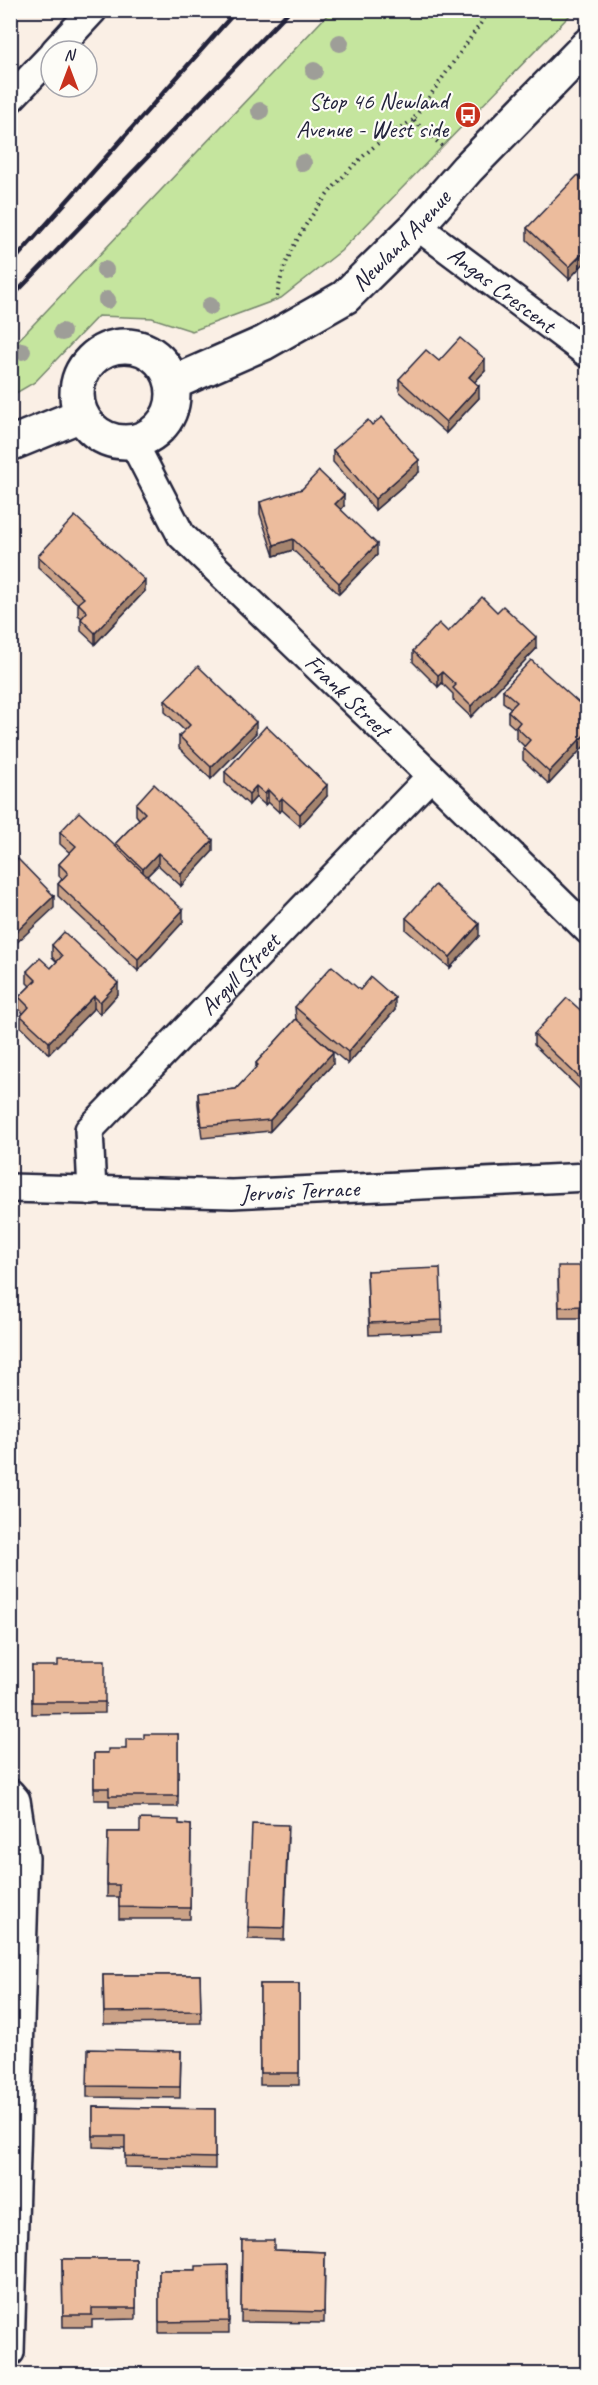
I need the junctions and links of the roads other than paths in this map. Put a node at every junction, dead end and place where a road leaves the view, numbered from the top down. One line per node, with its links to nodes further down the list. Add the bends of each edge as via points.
1 (93, 10): 2 (street)
2 (67, 39)
3 (588, 45): 6 (street, Newland Avenue)
4 (39, 69): 5 (street)
5 (10, 99)
6 (417, 226): 7 (street, Angas Crescent); 8 (street, Newland Avenue, via 345,297 271,339)
7 (588, 354)
8 (173, 383): 9 (street, via 166,368 141,348 109,348 84,368 78,383); 10 (street, via 174,399 161,428)
9 (81, 415): 10 (street, via 102,437); 11 (street)
10 (133, 442): 12 (street, Frank Street, via 181,535)
11 (10, 444)
12 (431, 776): 13 (street, Frank Street); 16 (street, Argyll Street, via 90,1130)
13 (588, 930)
14 (588, 1177): 16 (street, Jervois Terrace, via 232,1194)
15 (10, 1188): 16 (street, Jervois Terrace)
16 (92, 1191)
17 (12, 1798): 18 (street, via 25,1858)
18 (10, 2352)

